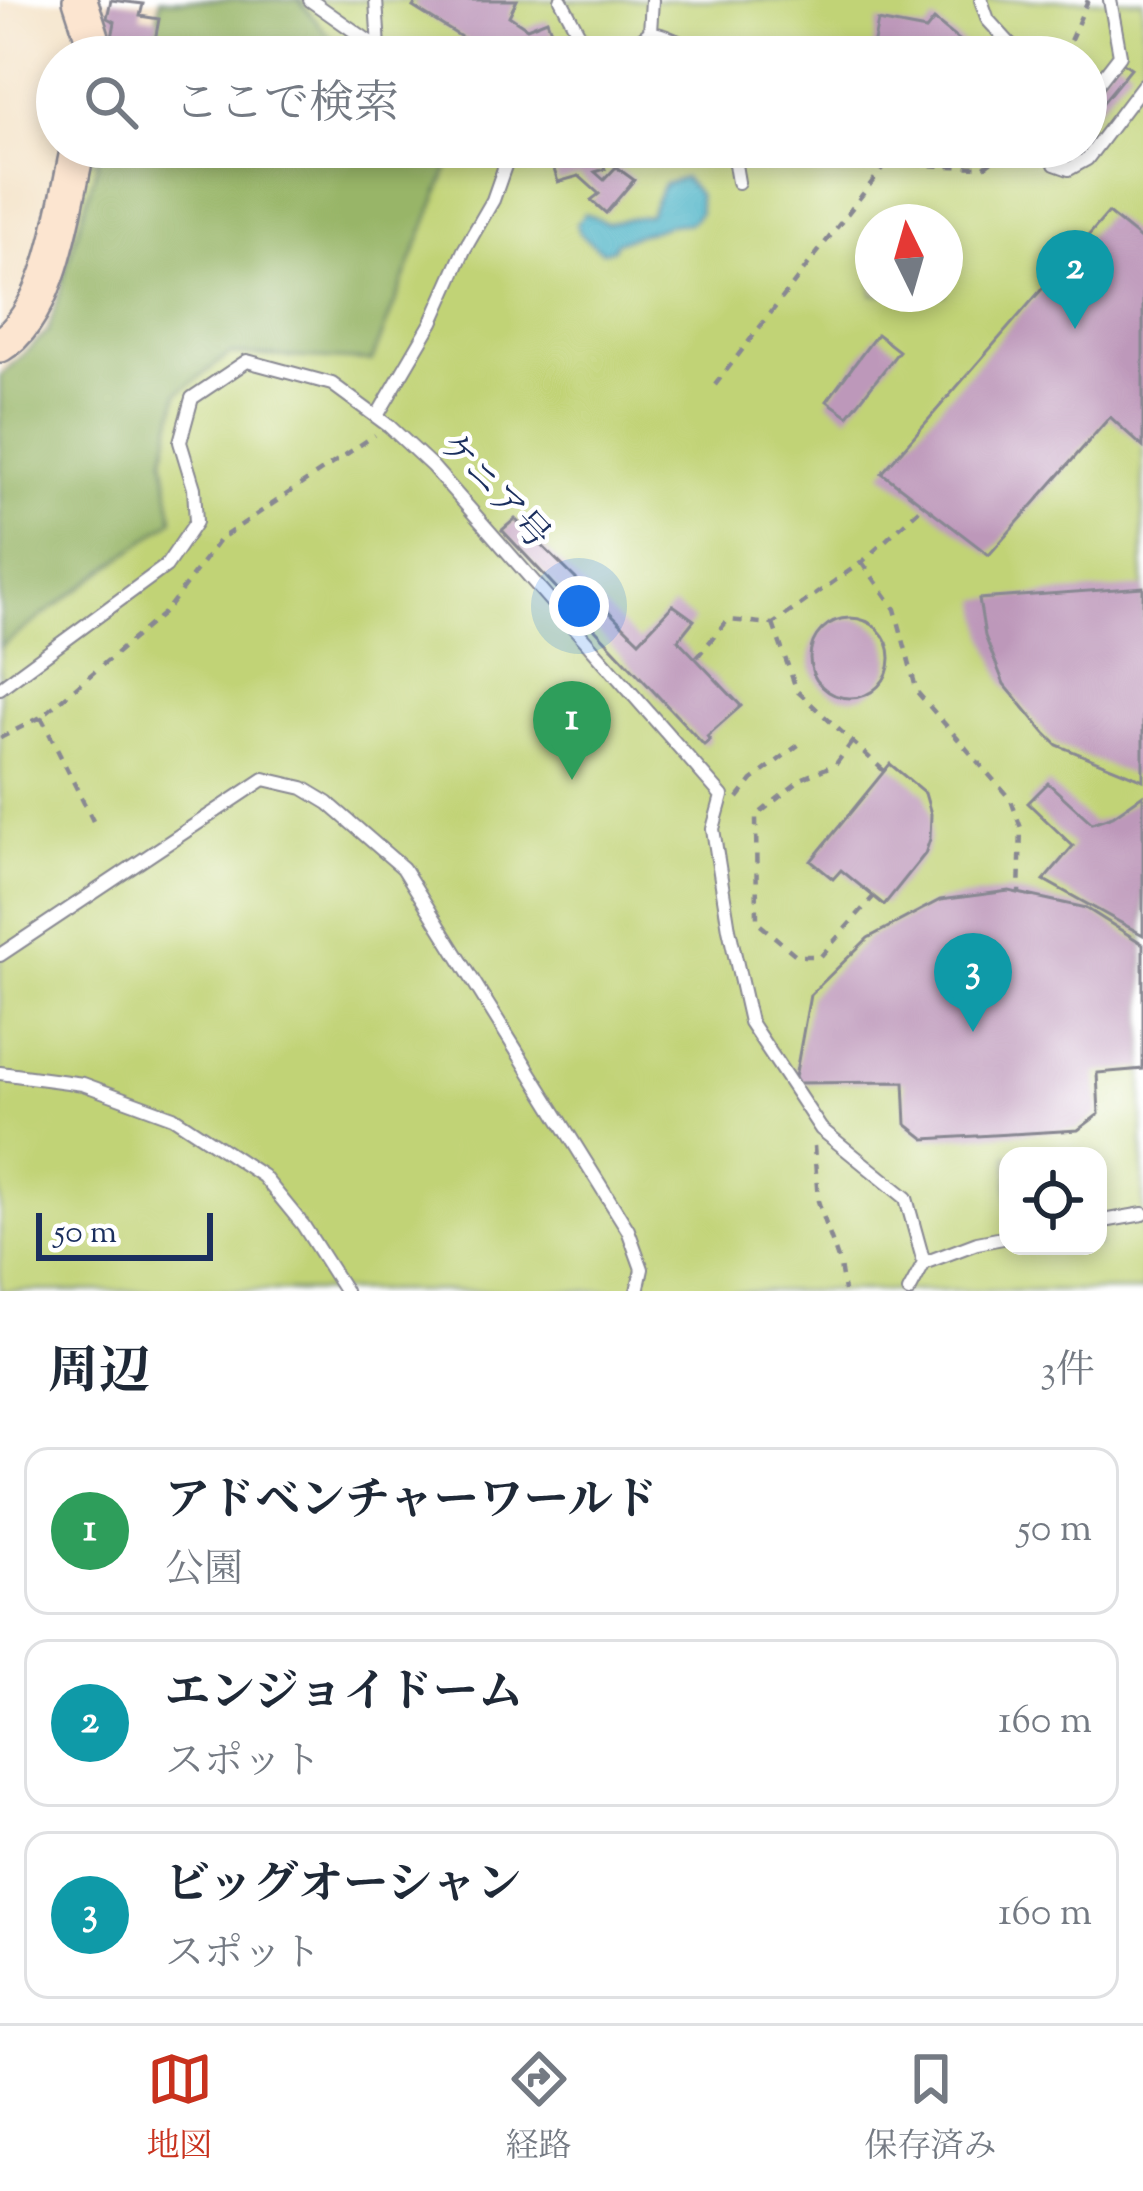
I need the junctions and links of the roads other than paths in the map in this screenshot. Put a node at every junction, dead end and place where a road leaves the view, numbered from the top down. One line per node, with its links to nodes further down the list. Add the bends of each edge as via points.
1 (80, 0): 9 (street)
2 (310, 0): 10 (lane)
3 (376, 0): 11 (lane)
4 (561, 0): 12 (lane)
5 (652, 0): 8 (lane)
6 (981, 0): 15 (lane)
7 (1110, 0): 16 (lane, via 1120,55)
8 (650, 32): 13 (lane); 14 (lane)
9 (92, 36)
10 (361, 36)
11 (382, 36)
12 (580, 36)
13 (645, 36)
14 (668, 36)
15 (1003, 36)
16 (1107, 72)
17 (1143, 85): 18 (lane)
18 (1107, 133)
19 (72, 168): 23 (street, via 36,306)
20 (503, 168): 24 (lane)
21 (736, 168): 22 (lane)
22 (738, 182)
23 (0, 345)
24 (383, 421): 25 (lane, ケニア号, via 332,384 247,361 191,398 180,442 196,522 166,566); 31 (lane, ケニア号, via 432,466 722,796 713,829 750,1022 821,1129 906,1198)
25 (0, 688)
26 (0, 956): 33 (lane, via 264,778 303,788 403,868 628,1230 641,1269)
27 (0, 1073): 32 (lane, via 83,1084 173,1117 263,1175)
28 (1143, 1214): 29 (lane)
29 (1107, 1220)
30 (999, 1239): 31 (lane)
31 (924, 1264): 34 (lane)
32 (345, 1291)
33 (637, 1291)
34 (909, 1291)

